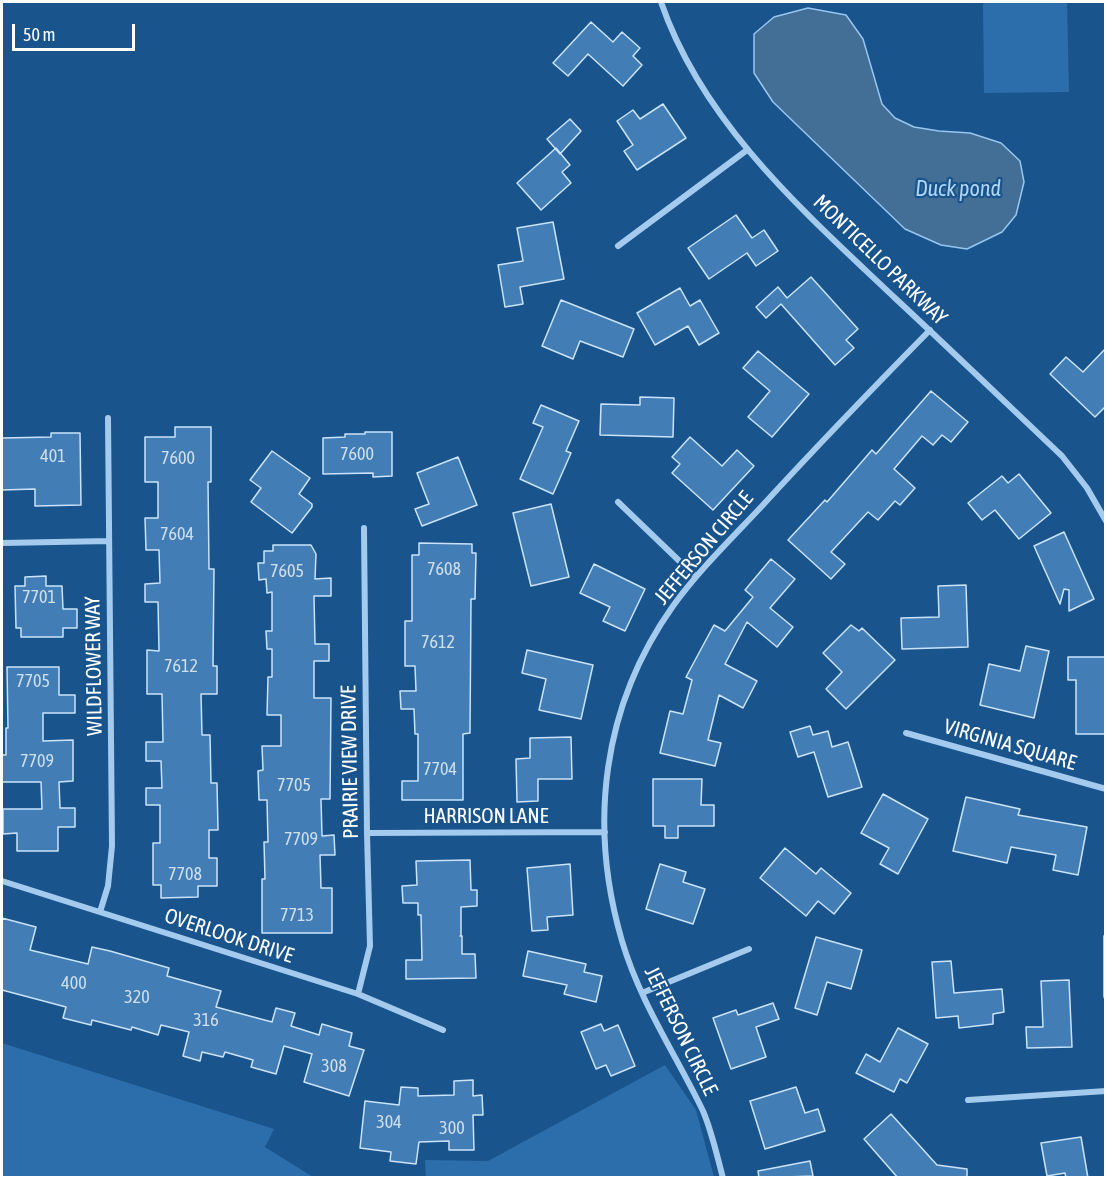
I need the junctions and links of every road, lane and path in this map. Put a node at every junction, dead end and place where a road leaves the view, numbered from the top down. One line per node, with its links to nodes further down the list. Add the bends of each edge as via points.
1 (660, 2): 2 (street, MONTICELLO PARKWAY, via 690,67)
2 (747, 150): 3 (street); 4 (street, MONTICELLO PARKWAY, via 811,219)
3 (618, 246)
4 (930, 330): 7 (street, MONTICELLO PARKWAY, via 1062,456); 11 (street, JEFFERSON CIRCLE)
5 (108, 418): 9 (street, WILDFLOWER WAY)
6 (618, 502): 11 (street)
7 (1106, 521)
8 (364, 528): 15 (street, PRAIRIE VIEW DRIVE)
9 (109, 541): 10 (street); 17 (street, WILDFLOWER WAY, via 112,846 108,886)
10 (2, 543)
11 (696, 577): 14 (street, JEFFERSON CIRCLE, via 653,638 621,708 605,783)
12 (906, 733): 13 (street, VIRGINIA SQUARE)
13 (1106, 789)
14 (605, 832): 15 (street, HARRISON LANE); 20 (street, JEFFERSON CIRCLE, via 612,898 622,943)
15 (367, 833): 21 (street, PRAIRIE VIEW DRIVE, via 370,946)
16 (2, 881): 17 (street, OVERLOOK DRIVE)
17 (100, 912): 21 (street, OVERLOOK DRIVE)
18 (1106, 937): 22 (street)
19 (749, 949): 20 (street)
20 (642, 993): 26 (street, JEFFERSON CIRCLE, via 704,1114)
21 (358, 994): 23 (street, OVERLOOK DRIVE)
22 (1106, 996)
23 (443, 1030)
24 (1106, 1091): 25 (street)
25 (968, 1100)
26 (723, 1178)

